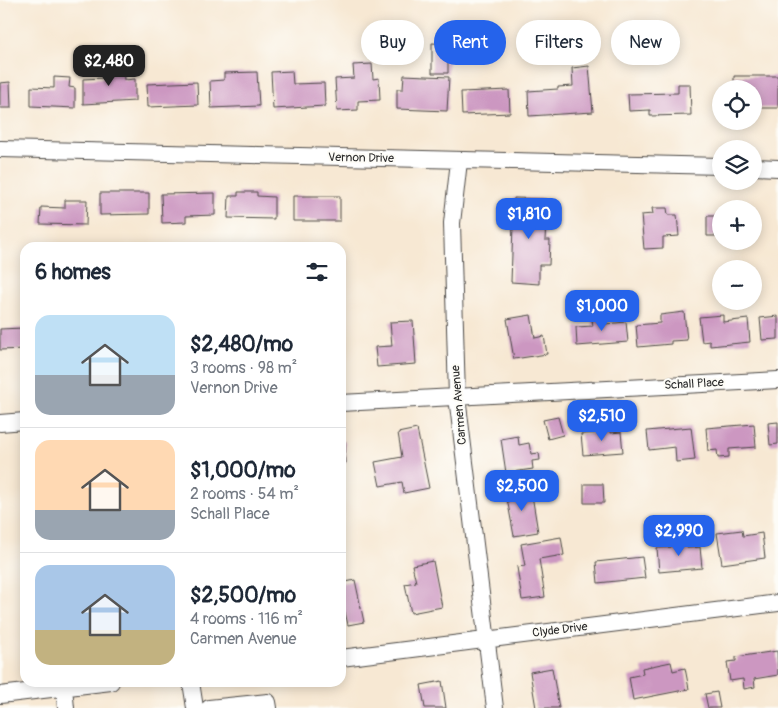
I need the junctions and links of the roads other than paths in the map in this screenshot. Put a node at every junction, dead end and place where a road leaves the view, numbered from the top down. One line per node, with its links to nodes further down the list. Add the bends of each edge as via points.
1 (0, 149): 2 (street, Vernon Drive)
2 (459, 160): 3 (street, Vernon Drive); 7 (street, Carmen Avenue, via 452,223)
3 (712, 166)
4 (762, 167): 5 (street)
5 (778, 168)
6 (778, 380): 7 (street, Schall Place)
7 (456, 397): 8 (street, Schall Place); 12 (street, Carmen Avenue)
8 (346, 403)
9 (20, 421): 10 (street)
10 (0, 422)
11 (778, 604): 12 (street, Clyde Drive)
12 (486, 639): 13 (street, Clyde Drive); 22 (street, Carmen Avenue)
13 (346, 657)
14 (72, 687): 16 (street)
15 (192, 687): 19 (street)
16 (64, 688): 17 (street); 18 (street)
17 (0, 695)
18 (66, 708)
19 (195, 708)
20 (209, 708): 21 (street, via 268,702)
21 (269, 708)
22 (495, 708)

